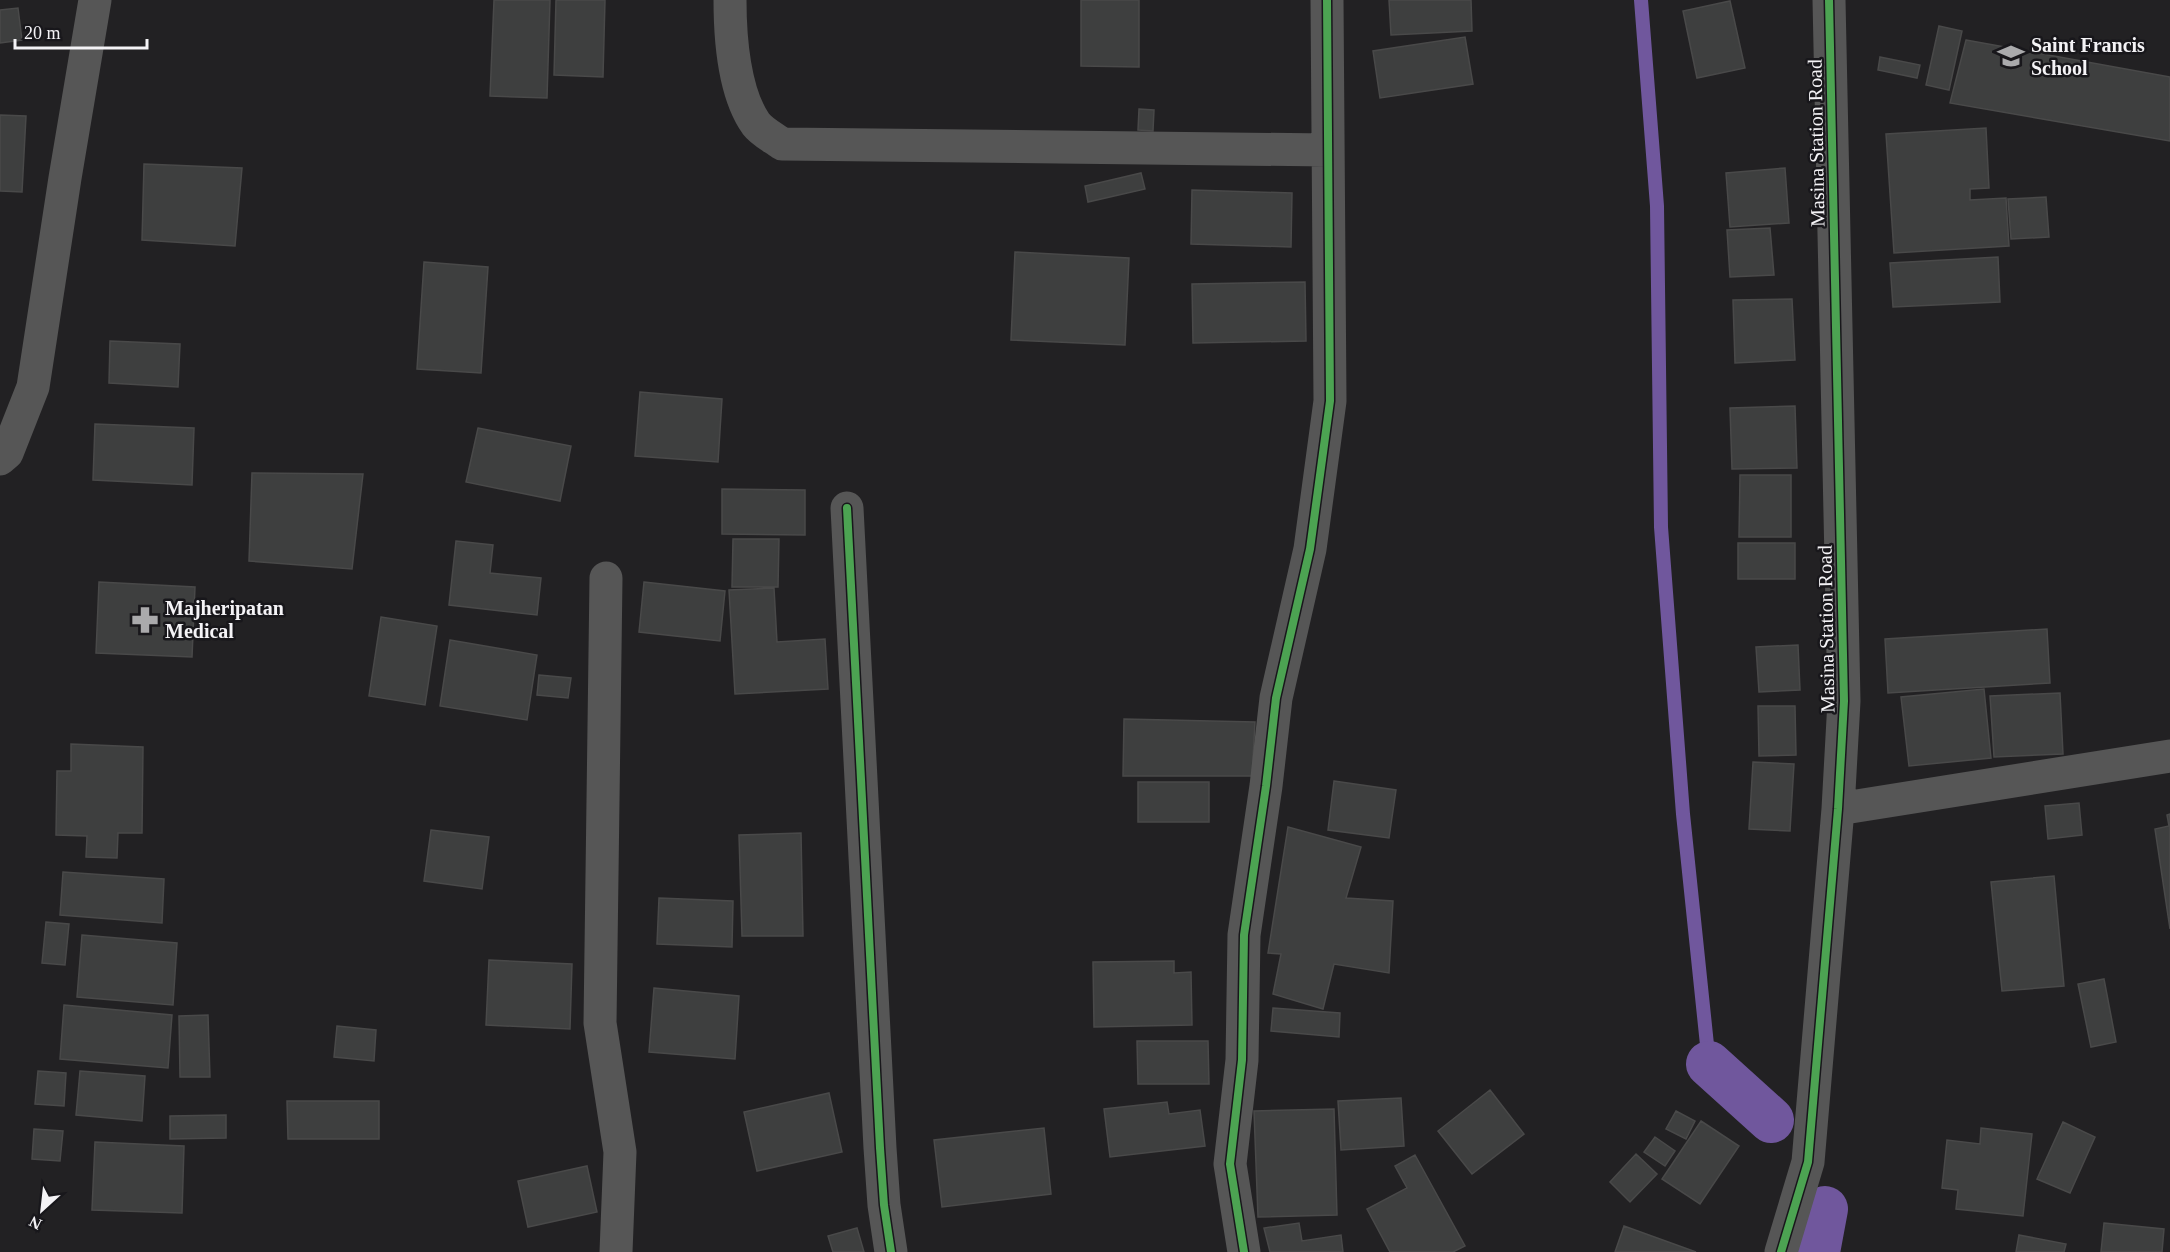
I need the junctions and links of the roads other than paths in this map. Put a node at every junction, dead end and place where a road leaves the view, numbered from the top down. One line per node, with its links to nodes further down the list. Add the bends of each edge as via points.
1 (95, 0): 6 (street, via 33,387 7,453)
2 (730, 0): 5 (street, via 737,83 757,125 782,144)
3 (1327, 0): 5 (street)
4 (1829, 0): 10 (street, Masina Station Road, via 1844,701)
5 (1328, 150): 13 (street, via 1330,401 1310,549 1276,698 1244,935 1242,1060 1230,1164)
6 (0, 459)
7 (848, 508): 12 (street, via 880,1148)
8 (606, 578): 11 (street, via 600,1023 620,1152)
9 (2170, 756): 10 (street)
10 (1838, 809): 14 (street, Masina Station Road, via 1808,1161)
11 (616, 1252)
12 (891, 1252)
13 (1244, 1252)
14 (1781, 1252)

